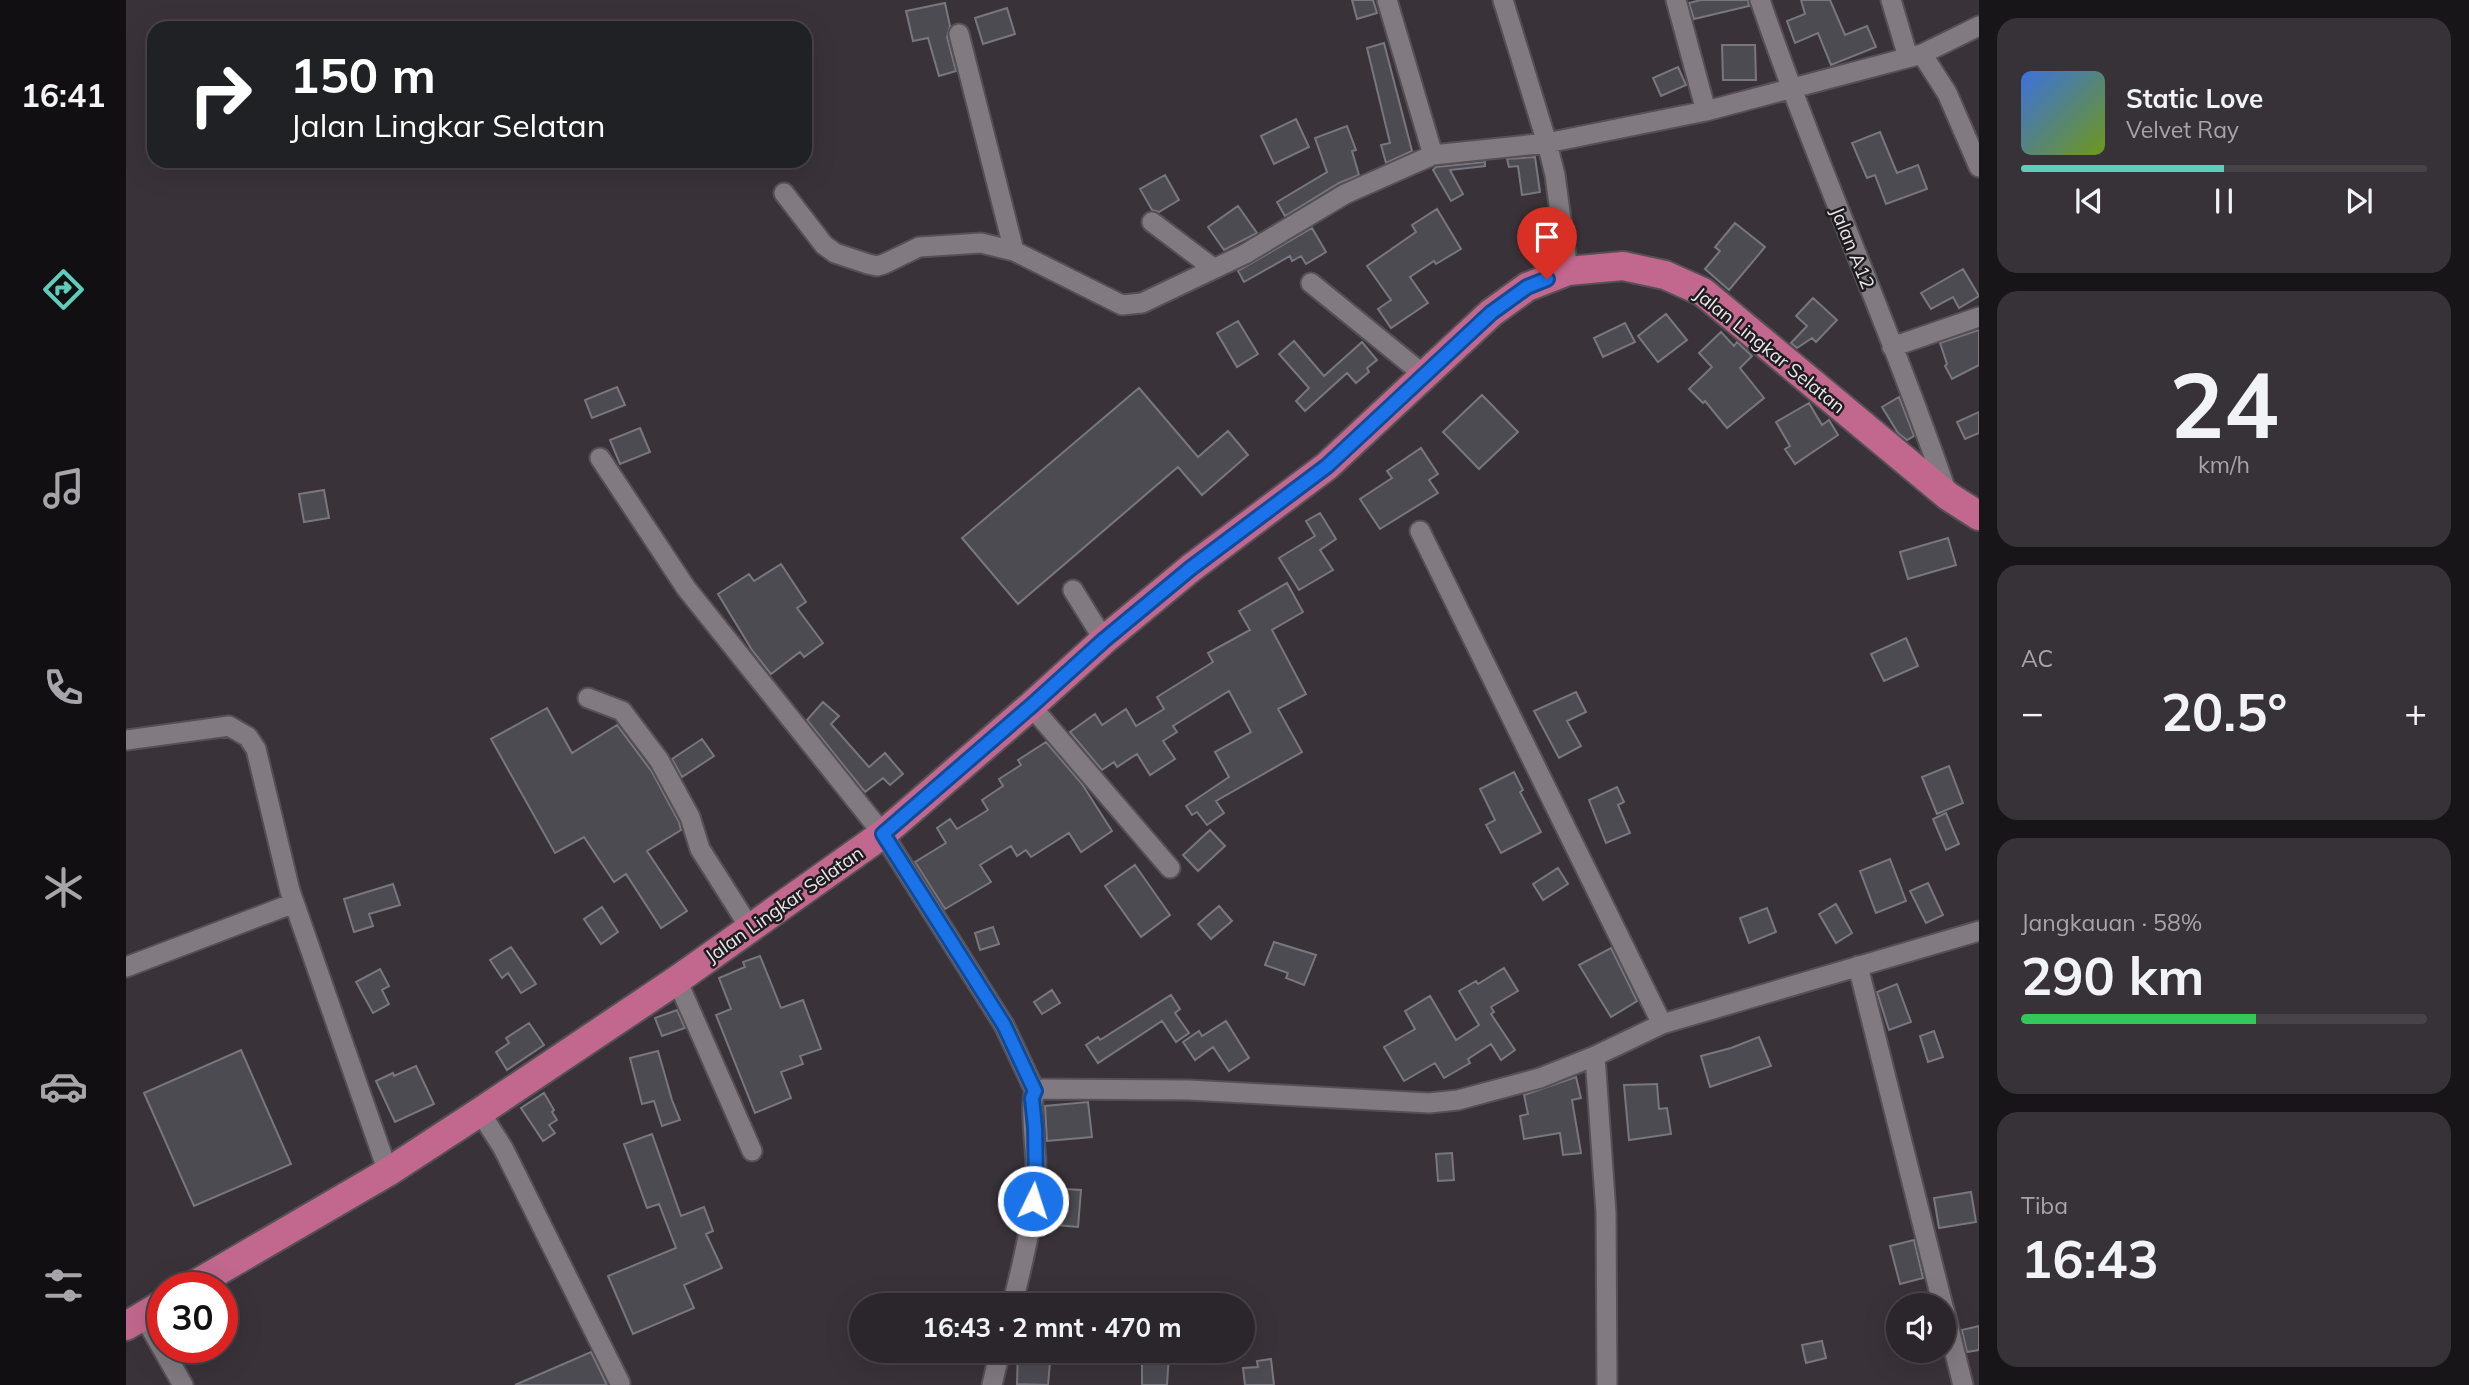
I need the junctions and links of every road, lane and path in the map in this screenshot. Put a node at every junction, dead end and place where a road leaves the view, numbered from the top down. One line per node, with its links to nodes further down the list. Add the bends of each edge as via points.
1 (1387, 0): 12 (street)
2 (1503, 0): 11 (street)
3 (1676, 0): 10 (street)
4 (1760, 0): 9 (street, Jalan A12)
5 (1891, 0): 8 (street)
6 (1979, 26): 8 (street)
7 (959, 34): 16 (street)
8 (1915, 55): 9 (street); 13 (street, via 1947,93)
9 (1790, 89): 10 (street); 21 (street, Jalan A12)
10 (1706, 111): 11 (street)
11 (1547, 143): 12 (street); 18 (street)
12 (1433, 155): 17 (street, via 1345,194)
13 (1979, 167)
14 (784, 192): 16 (street, via 824,245 868,264 884,264 932,245 981,243)
15 (1152, 222): 17 (street)
16 (1014, 251): 17 (street, via 1122,305 1142,303)
17 (1213, 268)
18 (1567, 271): 22 (highway, Jalan Lingkar Selatan, via 1527,287 1491,313); 24 (highway, Jalan Lingkar Selatan, via 1623,266 1665,275 1703,292)
19 (1311, 283): 22 (street)
20 (1979, 317): 21 (street)
21 (1892, 347): 24 (street, Jalan A12)
22 (1424, 375): 28 (highway, Jalan Lingkar Selatan, via 1327,466)
23 (600, 458): 32 (street, via 686,588)
24 (1948, 496): 25 (highway, Jalan Lingkar Selatan)
25 (1979, 516)
26 (1420, 531): 40 (street)
27 (1073, 590): 28 (street)
28 (1104, 640): 30 (highway, Jalan Lingkar Selatan)
29 (588, 698): 35 (street, via 622,711 659,760 690,817 700,849)
30 (1031, 706): 32 (highway, Jalan Lingkar Selatan); 33 (street)
31 (126, 740): 34 (street, via 229,726 248,737 256,749)
32 (883, 834): 35 (highway, Jalan Lingkar Selatan); 42 (street, via 1004,1025)
33 (1170, 868)
34 (294, 903): 38 (street); 45 (street)
35 (750, 928): 39 (highway, Jalan Lingkar Selatan)
36 (1979, 931): 37 (street)
37 (1858, 966): 40 (street); 48 (street)
38 (126, 967)
39 (677, 980): 43 (highway, Jalan Lingkar Selatan); 44 (street)
40 (1662, 1024): 41 (street)
41 (1595, 1056): 42 (street, via 1540,1078 1429,1103 1189,1090); 55 (street, via 1606,1213)
42 (1035, 1091): 47 (street, via 1036,1182)
43 (480, 1112): 45 (highway, Jalan Lingkar Selatan); 52 (street, via 503,1148)
44 (752, 1151)
45 (388, 1172): 46 (highway, Jalan Lingkar Selatan)
46 (216, 1272)
47 (1015, 1293)
48 (1940, 1293)
49 (144, 1315): 53 (street)
50 (1956, 1356): 56 (street)
51 (997, 1363): 54 (street)
52 (620, 1383)
53 (183, 1385)
54 (992, 1385)
55 (1607, 1385)
56 (1963, 1385)

